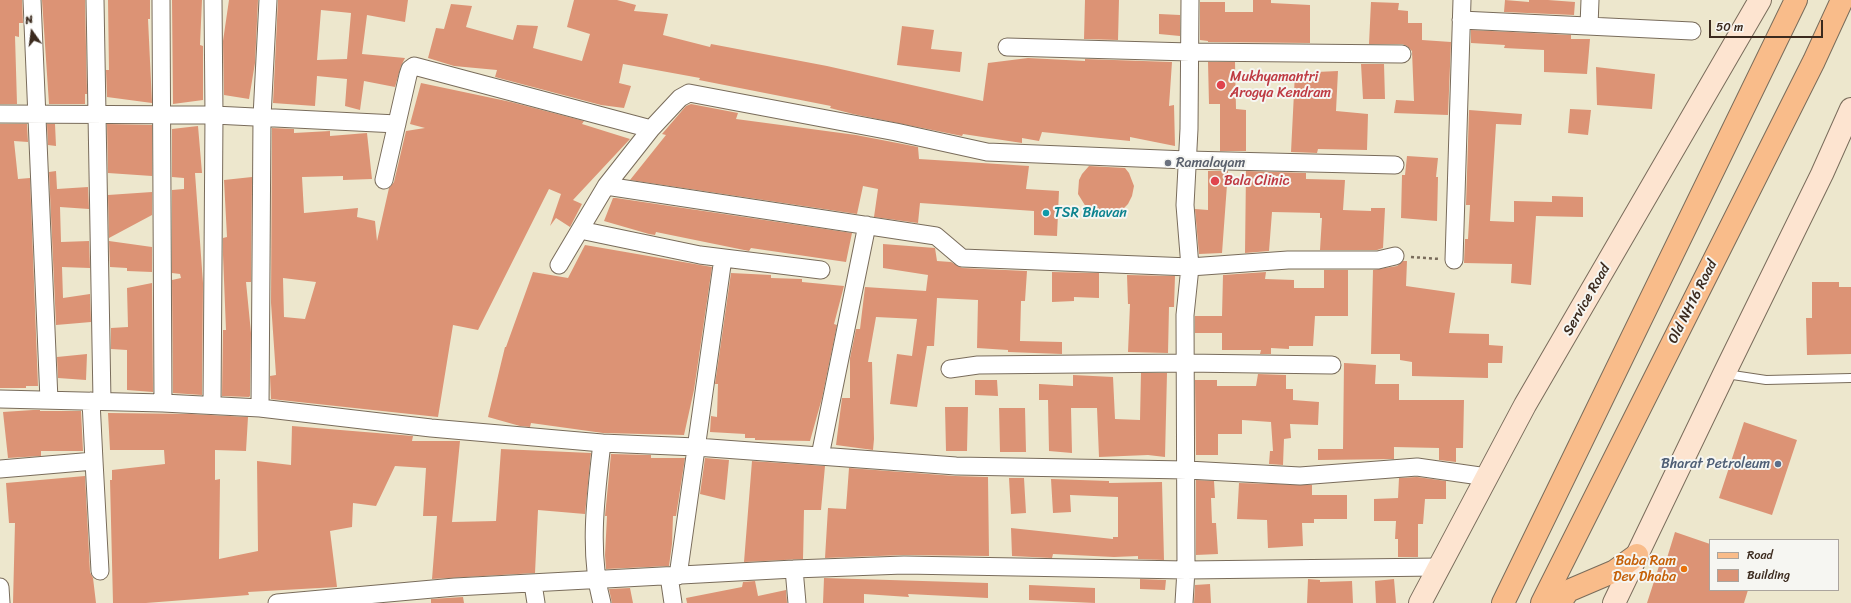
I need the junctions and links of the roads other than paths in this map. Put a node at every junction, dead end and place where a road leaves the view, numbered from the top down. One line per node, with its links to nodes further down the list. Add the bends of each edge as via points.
1 (32, 0): 20 (street)
2 (95, 0): 21 (street)
3 (161, 0): 22 (street)
4 (213, 0): 23 (street)
5 (268, 0): 24 (street)
6 (1190, 0): 16 (street)
7 (1462, 0): 12 (street)
8 (1590, 0): 13 (street)
9 (1760, 0): 56 (street, Service Road, via 1525,405)
10 (1796, 0): 74 (main road)
11 (1842, 0): 75 (main road, Old NH16 Road, via 1811,68)
12 (1461, 20): 13 (street); 35 (street)
13 (1589, 26): 14 (street)
14 (1692, 31)
15 (1007, 47): 16 (street)
16 (1190, 52): 17 (street); 27 (street)
17 (1402, 54)
18 (1851, 109): 42 (street)
19 (0, 114): 20 (street)
20 (36, 114): 21 (street); 45 (street)
21 (97, 114): 22 (street); 46 (street)
22 (162, 115): 23 (street); 47 (street)
23 (214, 115): 24 (street); 48 (street)
24 (262, 118): 25 (street); 49 (street)
25 (397, 124): 26 (street, via 408,75 414,66); 29 (street)
26 (651, 130): 27 (street, via 680,98 694,93 987,152); 30 (street)
27 (1187, 160): 28 (street); 37 (street, via 1185,205)
28 (1395, 165)
29 (384, 180)
30 (606, 186): 31 (street); 32 (street)
31 (867, 225): 37 (street, via 936,236 962,258); 52 (street)
32 (580, 230): 34 (street); 36 (street)
33 (1395, 256): 37 (street, via 1378,260 1288,260)
34 (723, 258): 38 (street); 51 (street)
35 (1454, 260)
36 (559, 265)
37 (1190, 268): 39 (street, via 1185,315)
38 (821, 270)
39 (1185, 363): 40 (street); 41 (street, via 978,365); 55 (street)
40 (1332, 365)
41 (950, 370)
42 (1724, 374): 43 (lane, via 1766,380); 57 (street)
43 (1851, 378)
44 (0, 399): 45 (street)
45 (49, 400): 46 (street)
46 (97, 401): 47 (street); 53 (street)
47 (164, 403): 48 (street)
48 (212, 405): 49 (street)
49 (260, 408): 50 (street, via 431,428)
50 (602, 443): 51 (street); 63 (street, via 596,500)
51 (696, 447): 52 (street); 62 (street)
52 (820, 456): 55 (street, via 956,466 1140,463)
53 (94, 461): 54 (street); 61 (street)
54 (0, 469)
55 (1187, 470): 56 (street, via 1300,476 1417,467); 60 (street)
56 (1487, 477): 58 (street, Service Road)
57 (1637, 555): 76 (main road, via 1615,571 1568,591); 77 (street)
58 (1439, 567): 60 (street); 73 (street, Service Road)
59 (794, 569): 60 (street, via 904,565); 62 (street); 71 (street)
60 (1186, 570): 72 (street)
61 (100, 571)
62 (674, 576): 63 (street); 70 (street)
63 (596, 581): 64 (street); 69 (street)
64 (533, 584): 67 (street); 68 (street)
65 (0, 587): 66 (street)
66 (1, 603)
67 (285, 603)
68 (536, 603)
69 (602, 603)
70 (673, 603)
71 (797, 603)
72 (1184, 603)
73 (1420, 603)
74 (1503, 603)
75 (1542, 603)
76 (1560, 603)
77 (1614, 603)

